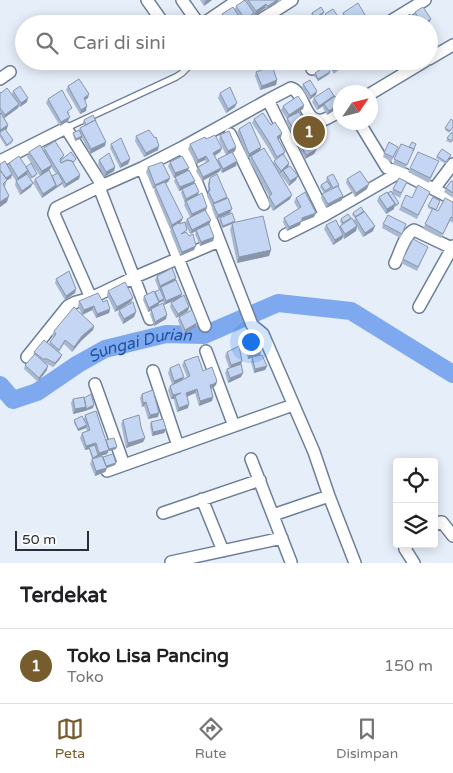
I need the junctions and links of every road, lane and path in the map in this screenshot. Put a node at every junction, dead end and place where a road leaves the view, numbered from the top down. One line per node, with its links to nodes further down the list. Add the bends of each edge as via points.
1 (146, 0): 6 (street)
2 (182, 0): 7 (street)
3 (238, 0): 8 (street)
4 (292, 0): 9 (street)
5 (425, 0): 10 (street)
6 (157, 15)
7 (192, 15)
8 (216, 15)
9 (268, 15)
10 (401, 15)
11 (453, 45): 12 (street)
12 (438, 54)
13 (185, 70): 21 (lane)
14 (410, 70): 17 (street)
15 (10, 72): 16 (street)
16 (0, 79)
17 (378, 89)
18 (268, 100): 19 (street, via 291,88 316,120); 20 (street); 32 (street)
19 (333, 114)
20 (224, 124): 23 (street); 31 (street)
21 (66, 128): 24 (street); 28 (street)
22 (364, 130): 27 (street, via 385,166)
23 (183, 148): 26 (street); 34 (street)
24 (3, 156)
25 (453, 164): 29 (street)
26 (142, 168): 28 (street); 36 (street)
27 (400, 172): 29 (street); 32 (street)
28 (101, 186): 38 (street); 39 (street, via 60,206 54,214)
29 (434, 189): 30 (street)
30 (453, 200)
31 (264, 204)
32 (325, 214): 33 (street)
33 (285, 235)
34 (219, 241): 36 (street); 47 (street, via 252,325 263,334)
35 (452, 247): 37 (street, via 414,230 408,235); 40 (street)
36 (179, 259): 38 (street); 42 (street)
37 (395, 263)
38 (135, 277): 39 (street); 41 (street)
39 (91, 298): 44 (street, via 68,306)
40 (419, 307)
41 (150, 319)
42 (205, 326)
43 (206, 351): 48 (street)
44 (27, 357)
45 (152, 371): 49 (street)
46 (95, 384): 51 (street)
47 (293, 405): 48 (street); 54 (street)
48 (234, 426): 49 (street)
49 (178, 446): 51 (street)
50 (252, 459): 53 (street)
51 (124, 465): 52 (street)
52 (107, 471)
53 (260, 480): 55 (street); 57 (street)
54 (329, 496): 57 (street); 65 (street)
55 (202, 499): 56 (street); 62 (street)
56 (163, 513)
57 (273, 516): 60 (street)
58 (438, 522): 59 (street, via 442,522)
59 (453, 536)
60 (282, 538): 62 (street); 64 (street)
61 (406, 548): 66 (street)
62 (223, 551): 63 (street)
63 (171, 562)
64 (291, 562)
65 (355, 563)
66 (414, 563)

